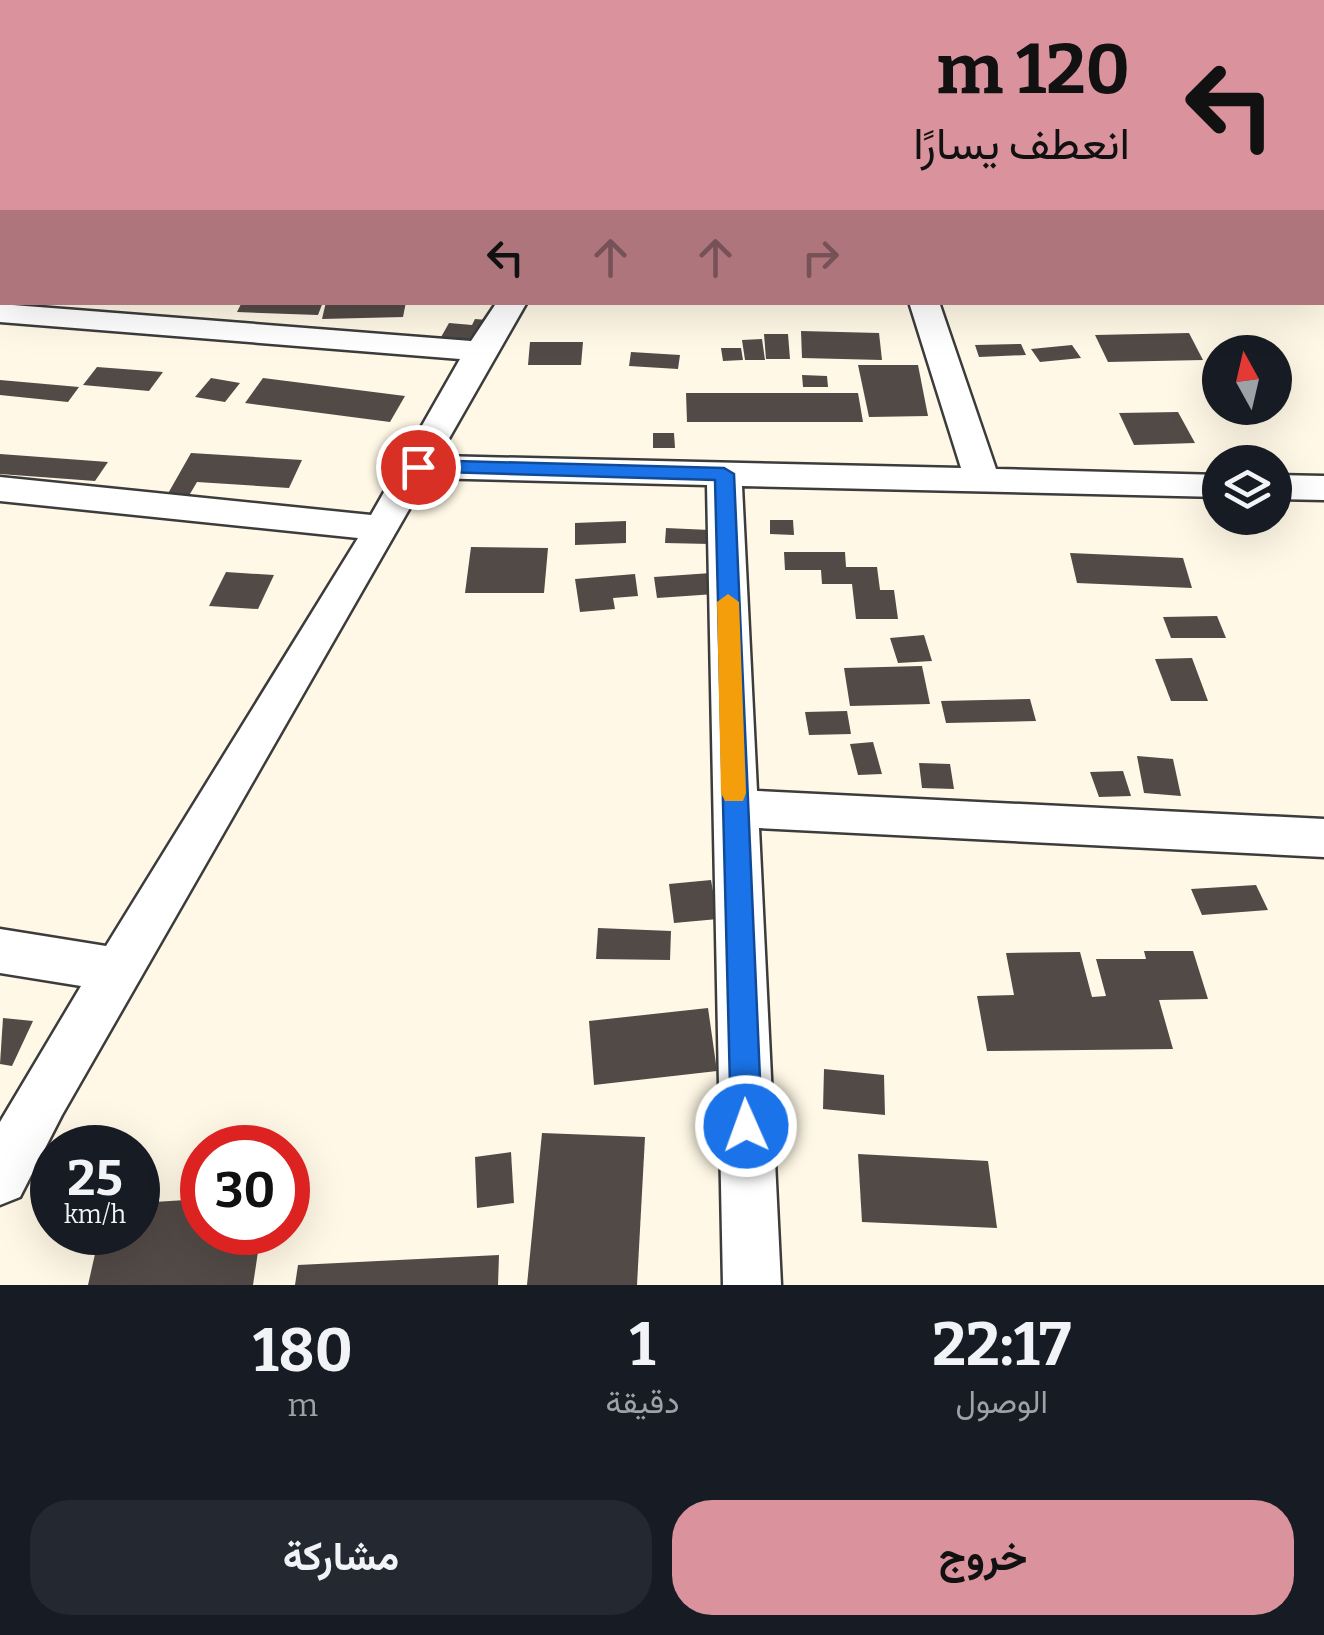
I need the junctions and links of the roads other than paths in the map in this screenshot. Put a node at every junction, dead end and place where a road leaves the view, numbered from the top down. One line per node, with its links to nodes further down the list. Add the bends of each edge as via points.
1 (510, 305): 4 (street)
2 (925, 305): 7 (street)
3 (0, 312): 4 (street)
4 (480, 351): 5 (street)
5 (418, 467): 6 (street); 12 (street)
6 (724, 474): 7 (street); 13 (street)
7 (982, 480): 8 (street)
8 (1202, 486)
9 (1292, 487): 10 (street)
10 (1324, 488)
11 (0, 489): 12 (street)
12 (382, 528): 16 (street)
13 (734, 808): 14 (street); 18 (street)
14 (1324, 838)
15 (0, 951): 16 (street)
16 (120, 970): 17 (street)
17 (0, 1177)
18 (752, 1285)

